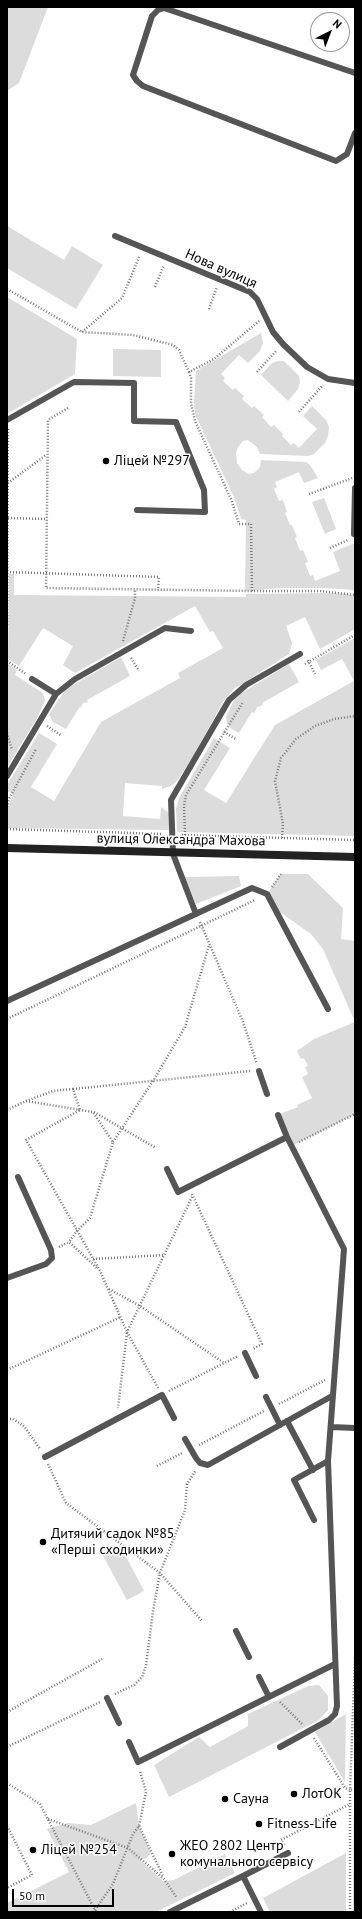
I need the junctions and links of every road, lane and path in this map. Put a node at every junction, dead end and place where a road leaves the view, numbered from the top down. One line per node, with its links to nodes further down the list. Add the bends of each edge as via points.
1 (355, 73): 2 (lane, via 164,8 152,16 133,75 143,86 336,161 347,154)
2 (355, 133)
3 (115, 236): 4 (lane, Нова вулиця)
4 (142, 248): 5 (lane, Нова вулиця); 11 (path, via 122,298)
5 (166, 258): 6 (lane, Нова вулиця); 7 (path)
6 (220, 280): 9 (path); 10 (lane, Нова вулиця, via 250,292 257,298)
7 (155, 287)
8 (7, 289): 11 (path)
9 (208, 309)
10 (266, 315): 12 (lane, Нова вулиця, via 273,332); 13 (path, via 214,359)
11 (82, 332): 13 (path, via 133,335 168,343 179,350)
12 (283, 344): 14 (path); 15 (lane, Нова вулиця, via 307,367)
13 (189, 372): 34 (path, via 195,421 232,499 239,524 251,524)
14 (257, 372)
15 (328, 379): 16 (lane, Нова вулиця); 18 (path)
16 (355, 383)
17 (68, 408): 20 (path, via 48,420)
18 (299, 412)
19 (8, 419): 22 (path); 25 (lane, via 74,382 134,383 134,421 176,422 204,490 205,512)
20 (46, 454): 22 (path); 27 (path)
21 (355, 477): 24 (path)
22 (8, 482): 26 (path)
23 (355, 488): 28 (lane)
24 (308, 494)
25 (137, 510)
26 (8, 518): 27 (path); 30 (path)
27 (46, 518): 31 (path)
28 (354, 534): 29 (path, via 350,540)
29 (330, 548)
30 (8, 572): 31 (path); 36 (path)
31 (46, 574): 32 (path, via 46,588); 33 (path, via 158,577)
32 (135, 589): 33 (path); 40 (path, via 135,598)
33 (158, 590): 34 (path)
34 (252, 592): 35 (path, via 320,591)
35 (355, 595)
36 (7, 625)
37 (190, 631): 39 (lane, via 165,628)
38 (355, 635): 45 (path)
39 (127, 649): 40 (lane); 43 (path)
40 (120, 653): 51 (lane, via 75,679)
41 (300, 654): 56 (lane, via 237,692 229,700)
42 (306, 656): 45 (path)
43 (132, 658): 46 (path); 48 (path)
44 (7, 661): 50 (path)
45 (309, 661): 47 (path); 49 (path)
46 (125, 662)
47 (303, 665)
48 (139, 671)
49 (315, 674)
50 (32, 679): 51 (lane)
51 (56, 694): 55 (lane)
52 (244, 700): 58 (path)
53 (355, 716): 68 (path, via 334,719 315,726 296,739 281,758 275,781 283,824)
54 (52, 721): 57 (path)
55 (39, 722): 57 (path); 63 (lane)
56 (215, 726): 58 (path); 66 (lane, via 172,800)
57 (48, 727): 59 (path); 60 (path)
58 (224, 732): 61 (path); 67 (path, via 186,796)
59 (44, 734)
60 (62, 736)
61 (236, 739)
62 (37, 747): 64 (path)
63 (7, 776)
64 (7, 807)
65 (7, 829): 66 (path)
66 (171, 834): 67 (path); 71 (lane)
67 (185, 835): 68 (path)
68 (282, 838): 69 (path)
69 (355, 840)
70 (7, 848): 71 (street, вулиця Олександра Махова)
71 (173, 854): 72 (street, вулиця Олександра Махова); 75 (lane)
72 (355, 857)
73 (281, 874): 74 (path)
74 (267, 894): 75 (lane, via 252,888); 76 (path); 79 (lane)
75 (196, 914): 76 (path); 78 (lane)
76 (201, 925): 77 (path); 80 (path)
77 (210, 944): 81 (path, via 243,1022); 82 (path, via 185,1027)
78 (7, 1001)
79 (328, 1009)
80 (7, 1019)
81 (259, 1070): 82 (path); 84 (lane)
82 (153, 1081): 83 (path); 91 (path)
83 (73, 1089): 85 (path, via 52,1091); 87 (path)
84 (267, 1094)
85 (26, 1101): 86 (path); 87 (path)
86 (7, 1110)
87 (80, 1110): 88 (path); 101 (path, via 26,1140)
88 (93, 1112): 91 (path); 93 (path)
89 (355, 1114): 94 (path)
90 (278, 1115): 92 (lane)
91 (122, 1127): 93 (path); 95 (path)
92 (286, 1137): 94 (lane); 98 (lane)
93 (113, 1142): 101 (path, via 90,1218)
94 (291, 1146): 113 (lane, via 344,1249)
95 (156, 1148)
96 (167, 1169): 99 (lane, via 178,1192)
97 (18, 1177): 105 (lane, via 51,1250 52,1258 46,1264)
98 (200, 1181): 99 (lane); 100 (path)
99 (189, 1186): 100 (path)
100 (193, 1195): 103 (path); 110 (path, via 262,1344)
101 (77, 1231): 102 (path); 104 (path)
102 (70, 1242)
103 (164, 1255): 104 (path); 107 (path)
104 (93, 1259): 106 (path)
105 (7, 1278)
106 (108, 1289): 107 (path); 108 (path)
107 (140, 1306): 109 (path); 111 (path)
108 (121, 1317): 109 (path); 112 (path)
109 (127, 1332): 115 (path); 119 (path)
110 (245, 1353): 111 (path); 114 (lane)
111 (224, 1363): 115 (path)
112 (7, 1370)
113 (334, 1375): 116 (lane); 118 (path)
114 (256, 1376)
115 (162, 1395): 119 (lane); 120 (lane)
116 (332, 1396): 122 (lane); 124 (lane)
117 (266, 1397): 118 (lane)
118 (271, 1408): 123 (lane); 127 (path)
119 (117, 1418): 128 (lane)
120 (174, 1418)
121 (7, 1419): 128 (path, via 13,1419 24,1426)
122 (287, 1421): 123 (lane); 132 (lane)
123 (280, 1425): 130 (lane, via 208,1465)
124 (331, 1427): 125 (lane); 129 (lane)
125 (355, 1428)
126 (185, 1439): 127 (lane)
127 (191, 1449): 130 (lane); 131 (path)
128 (45, 1457): 134 (path, via 66,1503)
129 (328, 1461): 132 (lane); 140 (lane)
130 (200, 1463): 134 (path, via 187,1484 185,1510)
131 (157, 1466)
132 (312, 1470): 133 (lane, via 294,1480)
133 (314, 1520)
134 (160, 1573): 135 (path); 143 (path, via 146,1666 142,1677 134,1685)
135 (202, 1621)
136 (236, 1631): 137 (lane)
137 (249, 1657)
138 (355, 1657): 153 (path)
139 (102, 1658): 144 (path)
140 (335, 1664): 142 (lane); 146 (lane, via 337,1706 329,1720)
141 (259, 1677): 142 (lane)
142 (271, 1696): 146 (path); 150 (lane)
143 (107, 1698): 145 (lane); 148 (path)
144 (7, 1712)
145 (120, 1723)
146 (310, 1731): 149 (lane); 153 (path, via 345,1788)
147 (129, 1742): 150 (lane)
148 (7, 1747)
149 (280, 1747)
150 (138, 1762): 157 (path, via 146,1792)
151 (7, 1783): 155 (path, via 40,1804)
152 (355, 1789): 153 (path)
153 (350, 1790): 154 (path)
154 (350, 1804): 159 (path, via 282,1840); 169 (path)
155 (48, 1820): 158 (path); 165 (path)
156 (7, 1826): 162 (path, via 32,1875)
157 (139, 1826): 158 (path); 161 (path)
158 (128, 1848): 161 (path); 165 (path, via 113,1884)
159 (288, 1853): 160 (lane)
160 (243, 1876): 163 (lane); 164 (lane)
161 (164, 1879): 164 (path)
162 (7, 1888)
163 (255, 1900): 167 (path); 168 (lane)
164 (182, 1906): 166 (lane)
165 (96, 1911)
166 (170, 1912)
167 (230, 1912)
168 (261, 1912)
169 (350, 1912)

